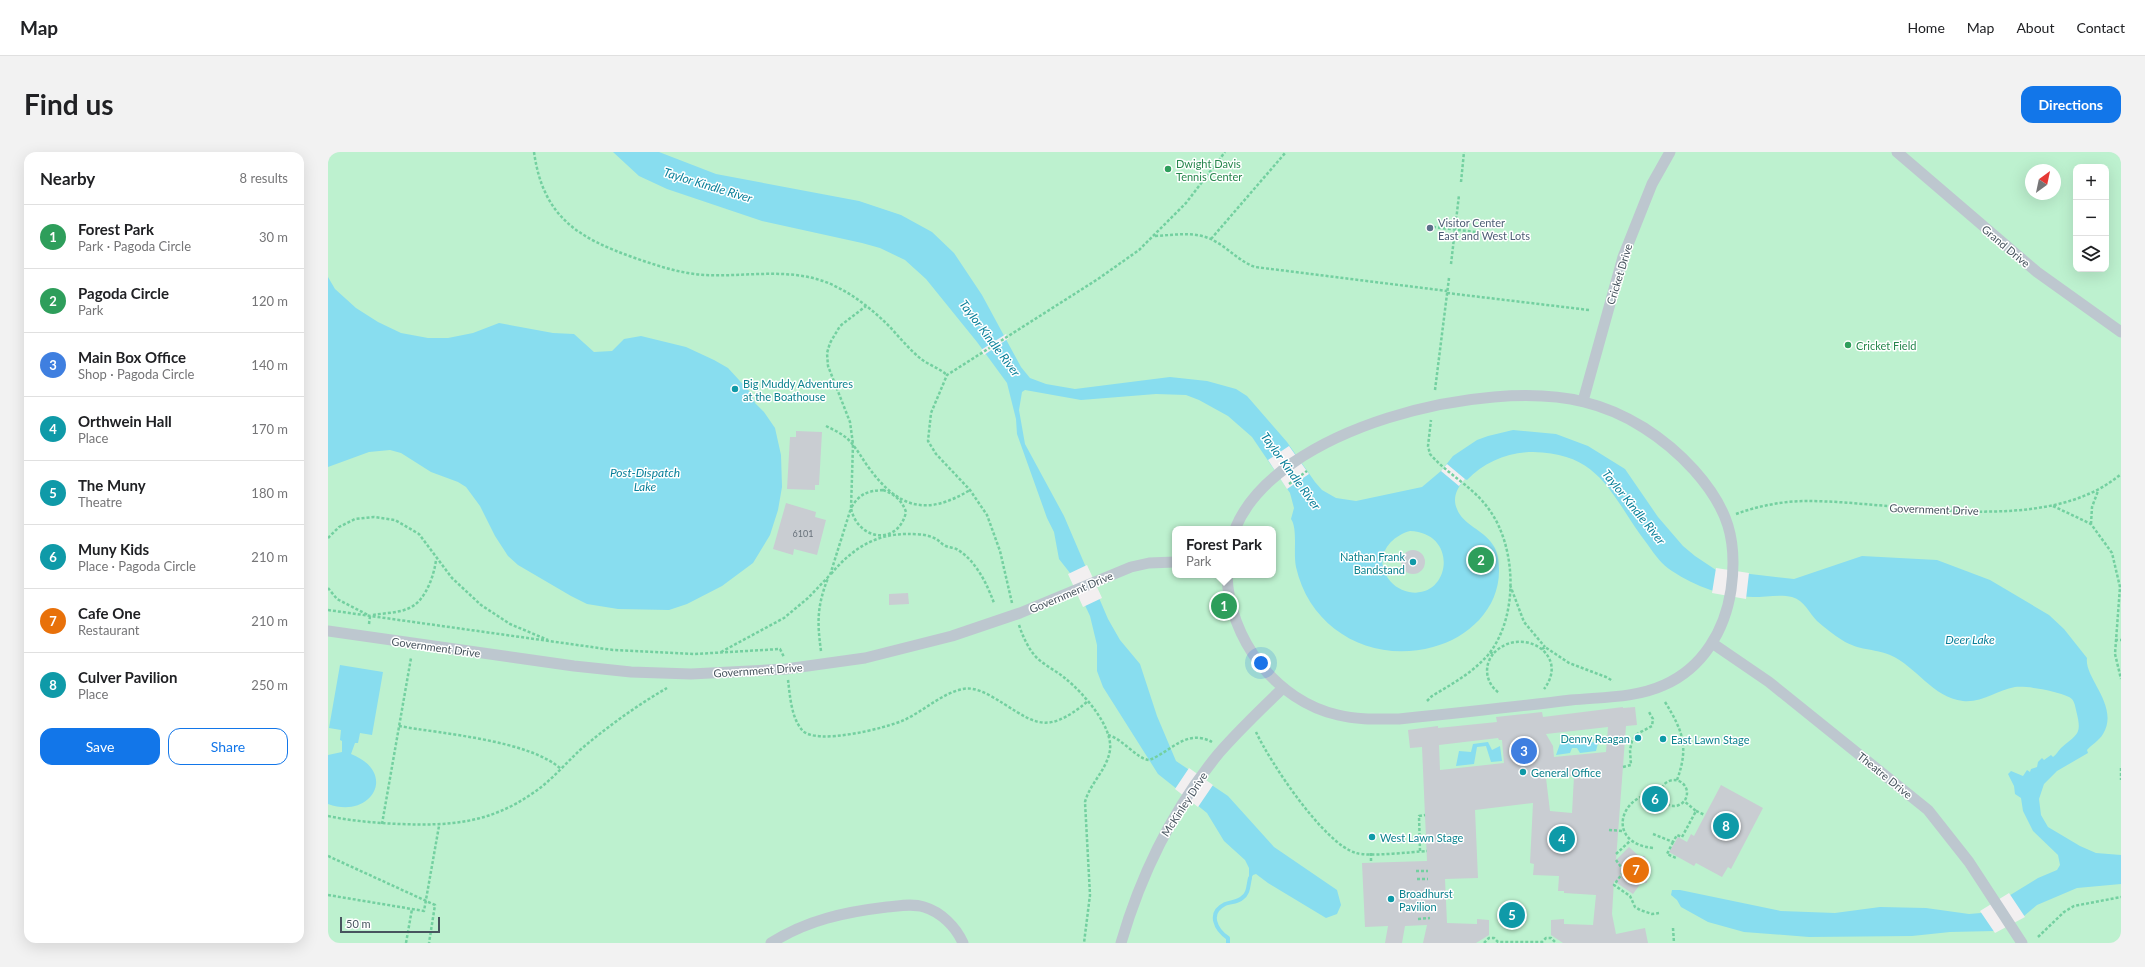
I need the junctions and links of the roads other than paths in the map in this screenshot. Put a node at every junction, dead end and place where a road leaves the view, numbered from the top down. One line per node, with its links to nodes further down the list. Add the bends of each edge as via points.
1 (1670, 152): 4 (street, Cricket Drive, via 1652,184 1623,257)
2 (1897, 152): 3 (street, Grand Drive, via 2036,272)
3 (2121, 332)
4 (1584, 401): 5 (street, via 1525,395 1481,399 1407,412 1365,426 1328,442 1278,475 1254,496); 9 (street, via 1640,425 1669,446 1709,488 1722,511 1730,530 1734,565 1729,602 1721,628)
5 (1236, 526)
6 (1172, 562): 8 (street, Government Drive, via 1131,567 1009,618 920,646 842,662 738,673 631,672)
7 (1228, 578): 10 (street, via 1236,622 1258,660)
8 (328, 631)
9 (1712, 643): 10 (street, via 1688,670 1664,685 1650,690 1424,716 1378,719 1339,715 1309,704); 14 (street, Theatre Drive, via 1769,682 1928,810 1952,838)
10 (1283, 688): 13 (street, McKinley Drive, via 1232,738 1185,800 1152,860)
11 (771, 943): 12 (street, via 796,929 828,917 861,910 912,905 923,906 941,915)
12 (963, 943)
13 (1121, 943)
14 (2022, 943)

